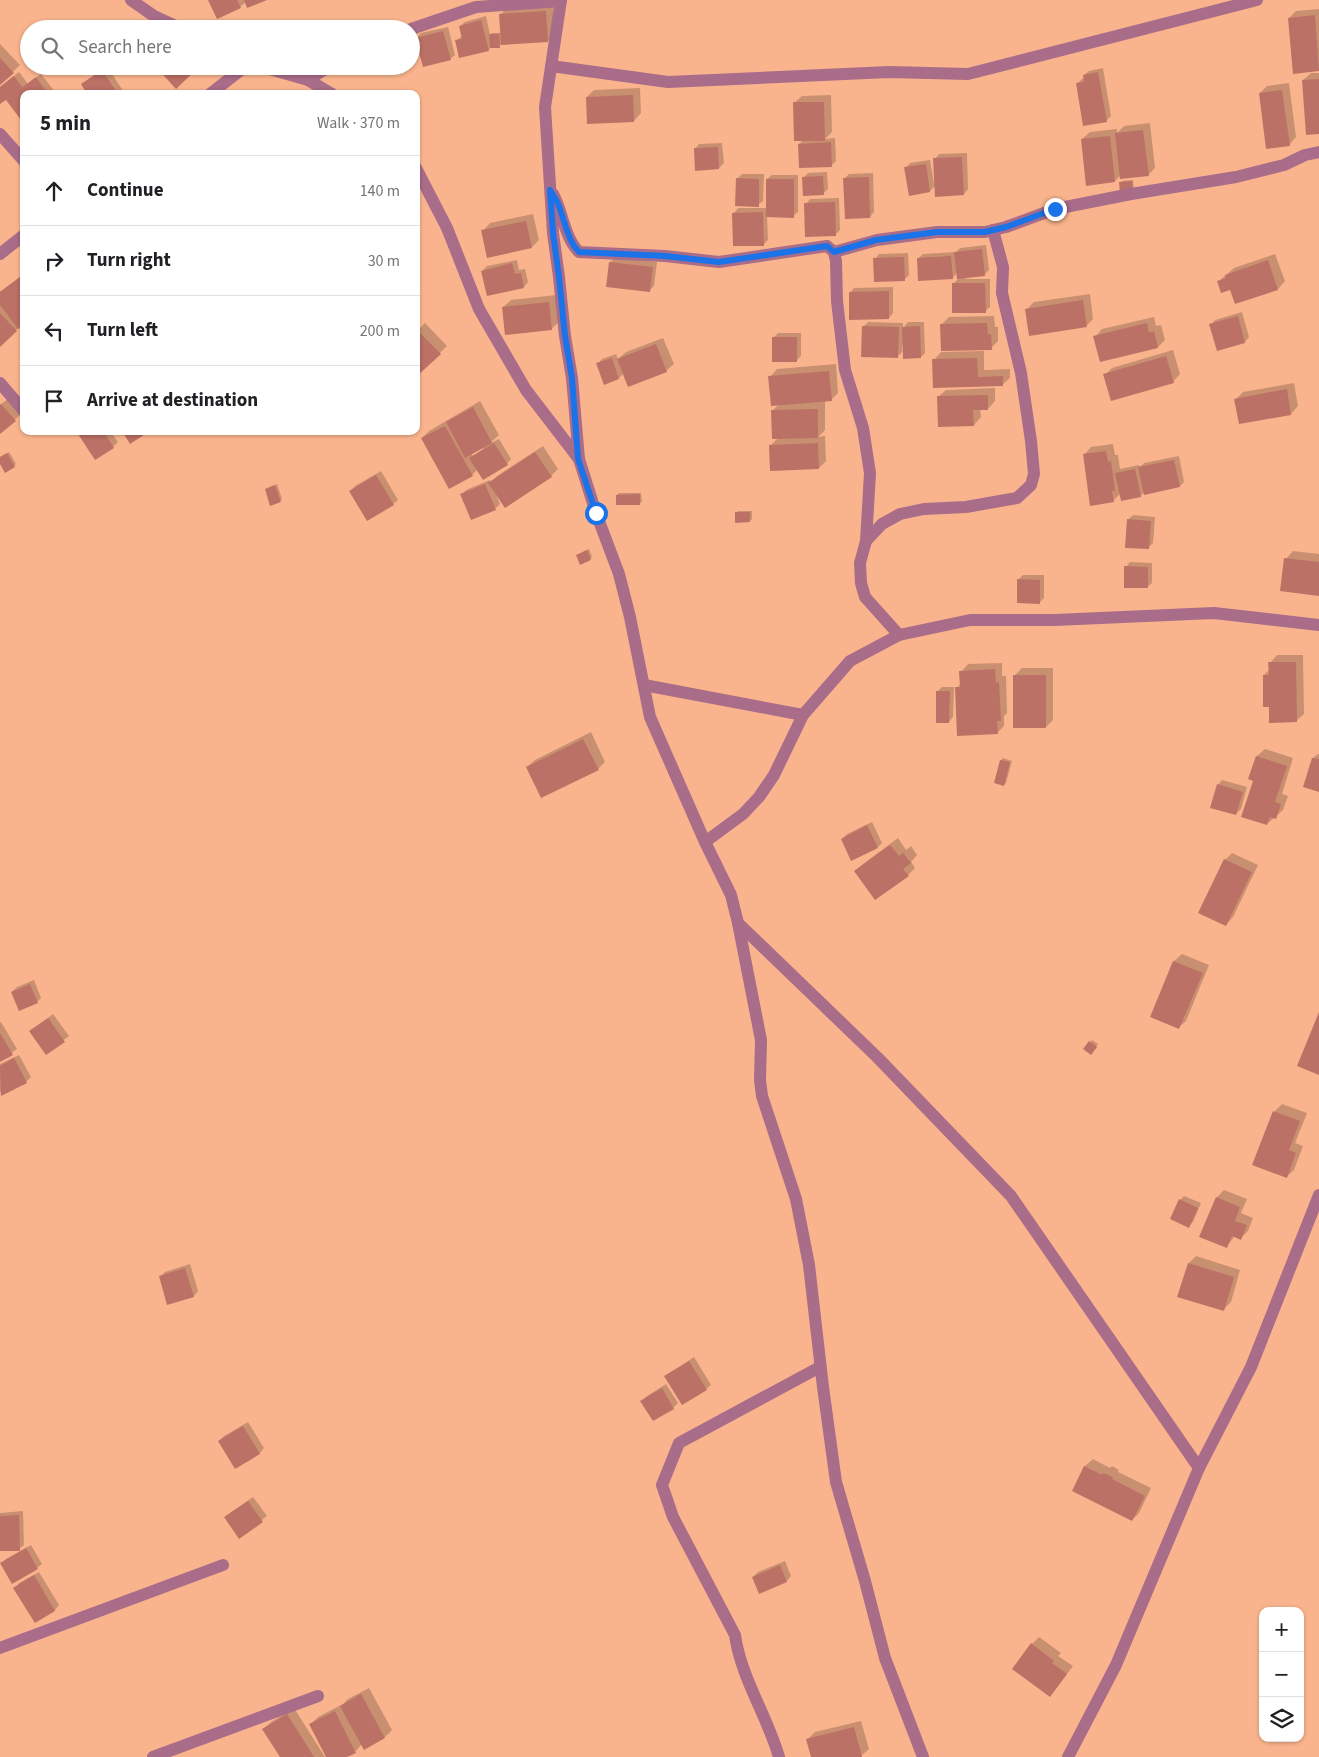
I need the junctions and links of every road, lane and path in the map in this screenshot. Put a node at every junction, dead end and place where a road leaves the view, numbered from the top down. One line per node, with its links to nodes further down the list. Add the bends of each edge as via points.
1 (131, 0): 4 (street)
2 (1257, 0): 6 (street, via 968,74 889,72 668,82)
3 (561, 1): 5 (street, via 476,7); 6 (street)
4 (163, 20)
5 (420, 26)
6 (550, 66): 17 (street, via 545,107)
7 (234, 75): 11 (street)
8 (290, 75): 10 (street)
9 (316, 75): 10 (street)
10 (308, 80): 12 (street)
11 (215, 90)
12 (325, 90)
13 (0, 134): 15 (street)
14 (1319, 152): 18 (street, via 1236,177 1055,209)
15 (20, 156)
16 (420, 176): 24 (street, via 447,228 479,309 526,390)
17 (550, 190): 20 (street, via 570,239 579,252 719,262 827,246); 24 (street)
18 (993, 230): 20 (street, via 937,232 876,240); 25 (street, via 1003,268 1002,293 1021,373 1031,440 1034,474 1031,486 1017,498 900,514 882,524)
19 (20, 238): 21 (street)
20 (834, 252): 25 (street, via 845,370 863,428 870,473)
21 (0, 254)
22 (0, 383): 23 (street)
23 (20, 406)
24 (578, 459): 28 (street, via 619,574)
25 (866, 541): 27 (street, via 860,563 865,597)
26 (1319, 625): 27 (street, via 1214,613 970,620)
27 (899, 635): 29 (street, via 850,661)
28 (644, 685): 29 (street); 30 (street, via 650,717)
29 (803, 715): 30 (street, via 774,775 759,797 743,814)
30 (705, 842): 31 (street, via 731,895)
31 (738, 922): 33 (street, via 761,1040 762,1096 796,1199 809,1266); 34 (street, via 878,1058 1011,1196)
32 (1319, 1195): 34 (street, via 1250,1367)
33 (820, 1367): 39 (street, via 679,1443 662,1484 673,1517 735,1635 737,1652); 40 (street, via 836,1482 885,1658)
34 (1199, 1468): 41 (street, via 1116,1665)
35 (223, 1565): 36 (street)
36 (0, 1648)
37 (318, 1696): 38 (street)
38 (153, 1757)
39 (779, 1757)
40 (923, 1757)
41 (1068, 1757)

